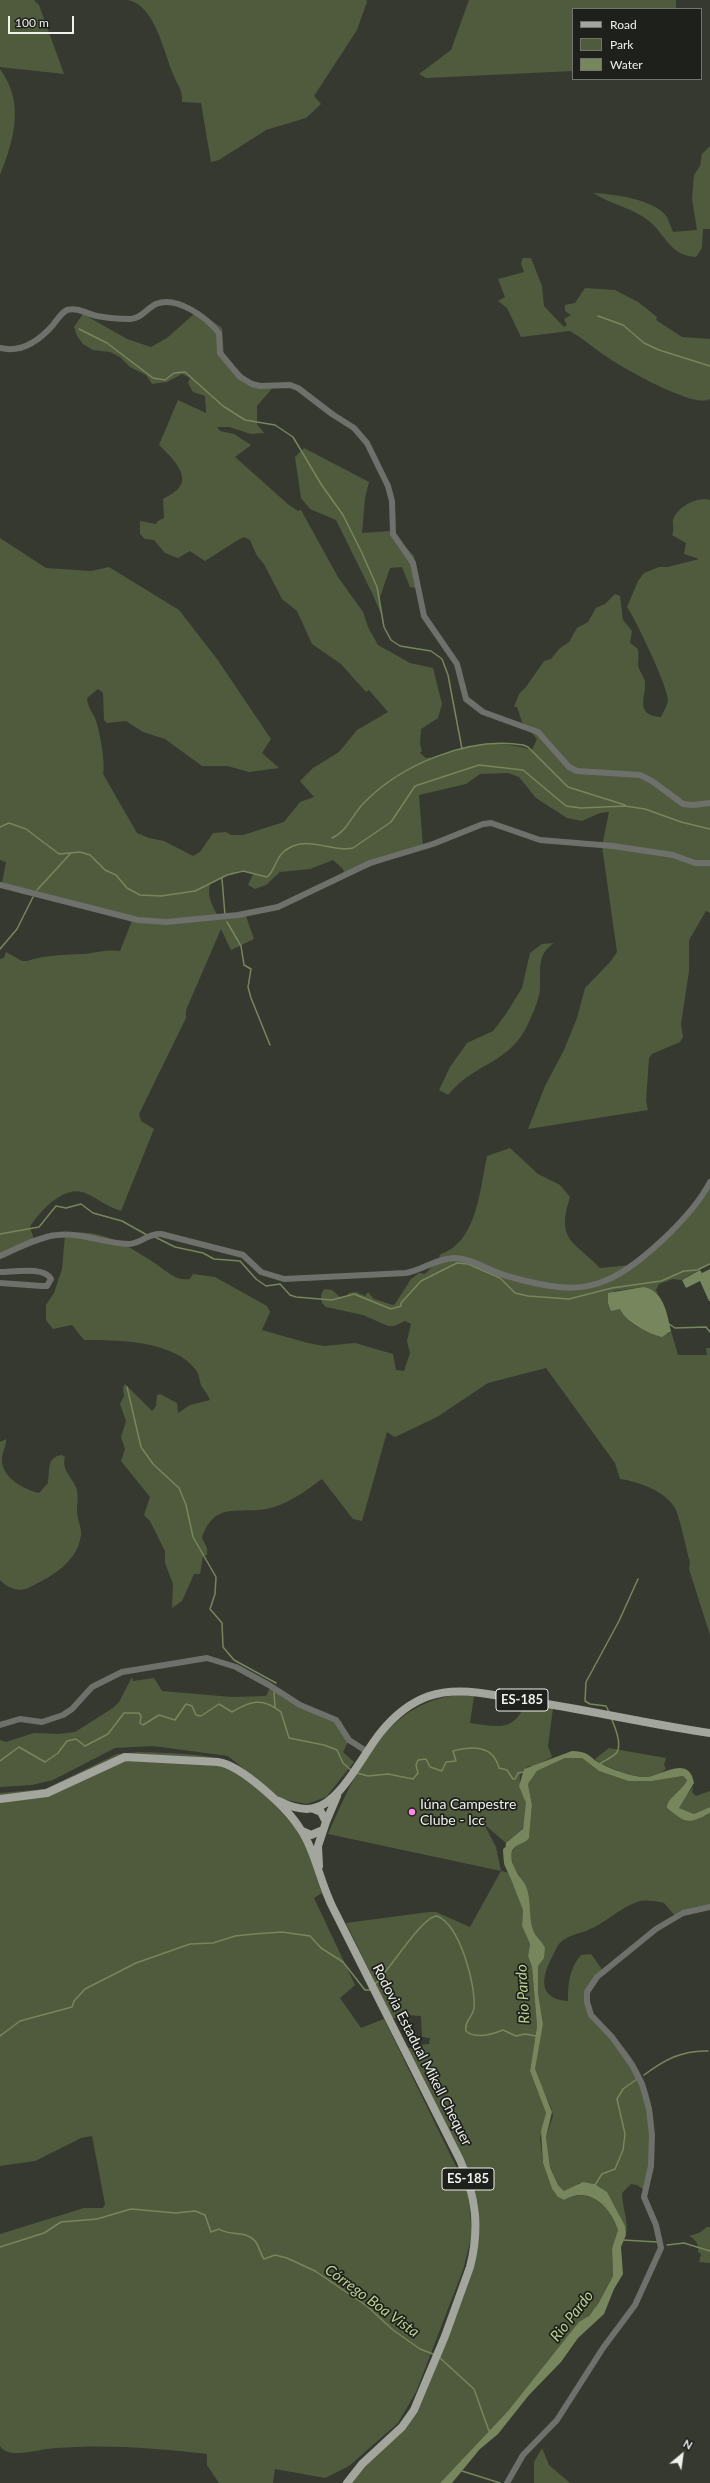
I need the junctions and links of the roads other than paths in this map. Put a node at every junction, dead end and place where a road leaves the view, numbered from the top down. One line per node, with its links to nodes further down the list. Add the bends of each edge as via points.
1 (0, 348): 2 (street, via 13,350 30,344 47,332 62,314 71,309 100,316 131,319 138,318 162,302 189,309 209,322 219,333 220,353 245,380 260,386 285,385 298,388 354,428 367,443 388,486 392,501 393,534 413,563 424,616 455,660 462,691 469,702 483,712 538,732 569,767 577,772 640,775 683,804)
2 (710, 803)
3 (710, 863): 4 (street, via 695,863 673,855 613,846 540,840 491,823 370,863 278,907 233,916 166,922 138,920)
4 (0, 885)
5 (710, 1182): 6 (street, via 698,1201 672,1230 630,1268 600,1283 579,1288 553,1287 457,1258 437,1261 406,1273 284,1279 261,1272 243,1255 161,1234 151,1234 140,1242 129,1244 56,1235)
6 (0, 1256)
7 (0, 1272): 8 (street, via 33,1270 45,1273 52,1279 47,1286)
8 (0, 1283)
9 (0, 1725): 11 (street, via 20,1719 42,1722 63,1715 92,1687 122,1672 207,1658 236,1667 269,1684 300,1705 336,1720 347,1737)
10 (710, 1733): 11 (main road, ES-185, via 574,1708 451,1692 429,1696 413,1703 390,1722)
11 (366, 1751): 12 (main road, ES-185)
12 (339, 1791): 15 (main road, ES-185, via 328,1802); 16 (main road, ES-185)
13 (272, 1797): 14 (main road, via 230,1764 136,1757 117,1760 47,1793); 15 (main road, via 293,1807); 17 (main road)
14 (0, 1799)
15 (312, 1809): 16 (main road, via 321,1812); 17 (main road, ES-185, via 300,1816)
16 (325, 1826): 17 (main road, via 311,1836); 18 (main road, ES-185, via 318,1846)
17 (301, 1829): 18 (main road, ES-185)
18 (319, 1871): 20 (main road, Rodovia Estadual Mikell Chequer / ES-185, via 326,1894 462,2165 470,2186 476,2218 475,2247 470,2266 419,2399 402,2427 362,2464)
19 (710, 1906): 21 (street, via 683,1913 663,1925 597,1977 587,1992 591,2015 612,2037 642,2084 652,2135 651,2166 644,2197 656,2225 661,2248 635,2305 603,2348 557,2420 523,2455)
20 (347, 2483)
21 (507, 2483)

